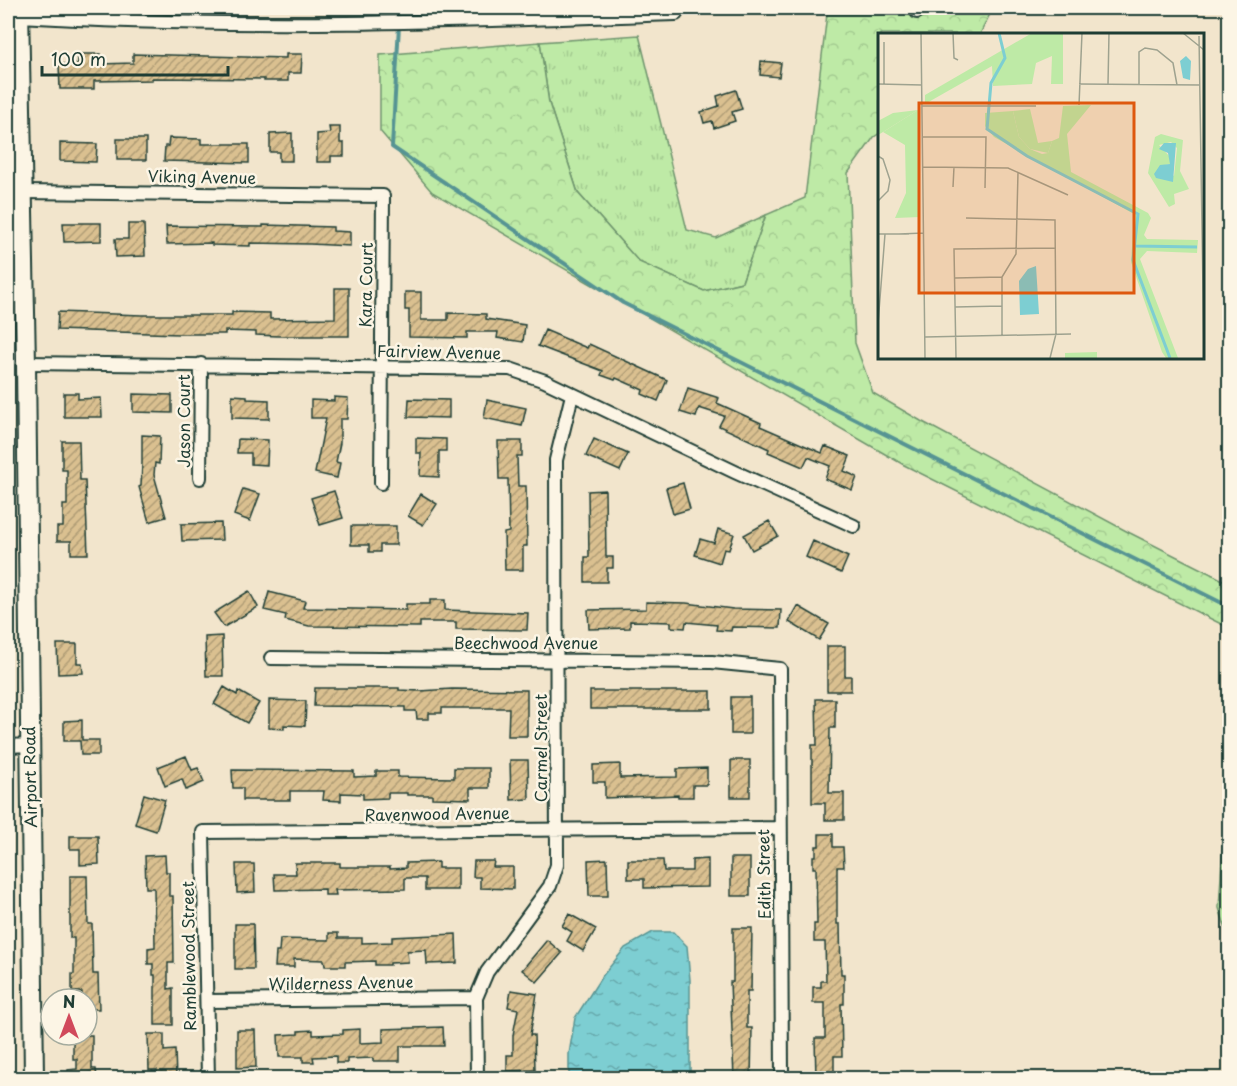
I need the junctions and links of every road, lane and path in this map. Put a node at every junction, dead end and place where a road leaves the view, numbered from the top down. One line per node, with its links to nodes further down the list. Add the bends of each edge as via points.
1 (19, 12): 2 (street, via 103,21 388,22); 3 (main road, Airport Road)
2 (676, 14)
3 (21, 192): 4 (street, Viking Avenue); 5 (main road, Airport Road)
4 (384, 196): 7 (street, Kara Court)
5 (26, 363): 6 (street, Fairview Avenue); 15 (main road, Airport Road)
6 (201, 364): 7 (street, Fairview Avenue); 9 (street, Jason Court)
7 (381, 368): 8 (street, Fairview Avenue, via 510,369); 10 (street, Kara Court)
8 (572, 394): 11 (street, Fairview Avenue); 13 (street, Carmel Street, via 556,460)
9 (200, 478)
10 (381, 483)
11 (854, 526)
12 (271, 658): 13 (street, Beechwood Avenue)
13 (557, 659): 14 (street, Beechwood Avenue, via 712,662); 18 (street, Carmel Street)
14 (780, 669): 17 (street, Edith Street)
15 (30, 745): 16 (street); 22 (main road, Airport Road)
16 (8, 746)
17 (780, 828): 18 (street, Ravenwood Avenue); 25 (street, Edith Street)
18 (558, 829): 19 (street, Ravenwood Avenue); 20 (street, Carmel Street, via 557,865 550,886 486,972)
19 (203, 832): 21 (street, Ramblewood Street)
20 (476, 998): 21 (street, Wilderness Avenue); 24 (street, Carmel Street)
21 (207, 1001): 23 (street, Ramblewood Street)
22 (34, 1078)
23 (208, 1078)
24 (477, 1078)
25 (783, 1078)

